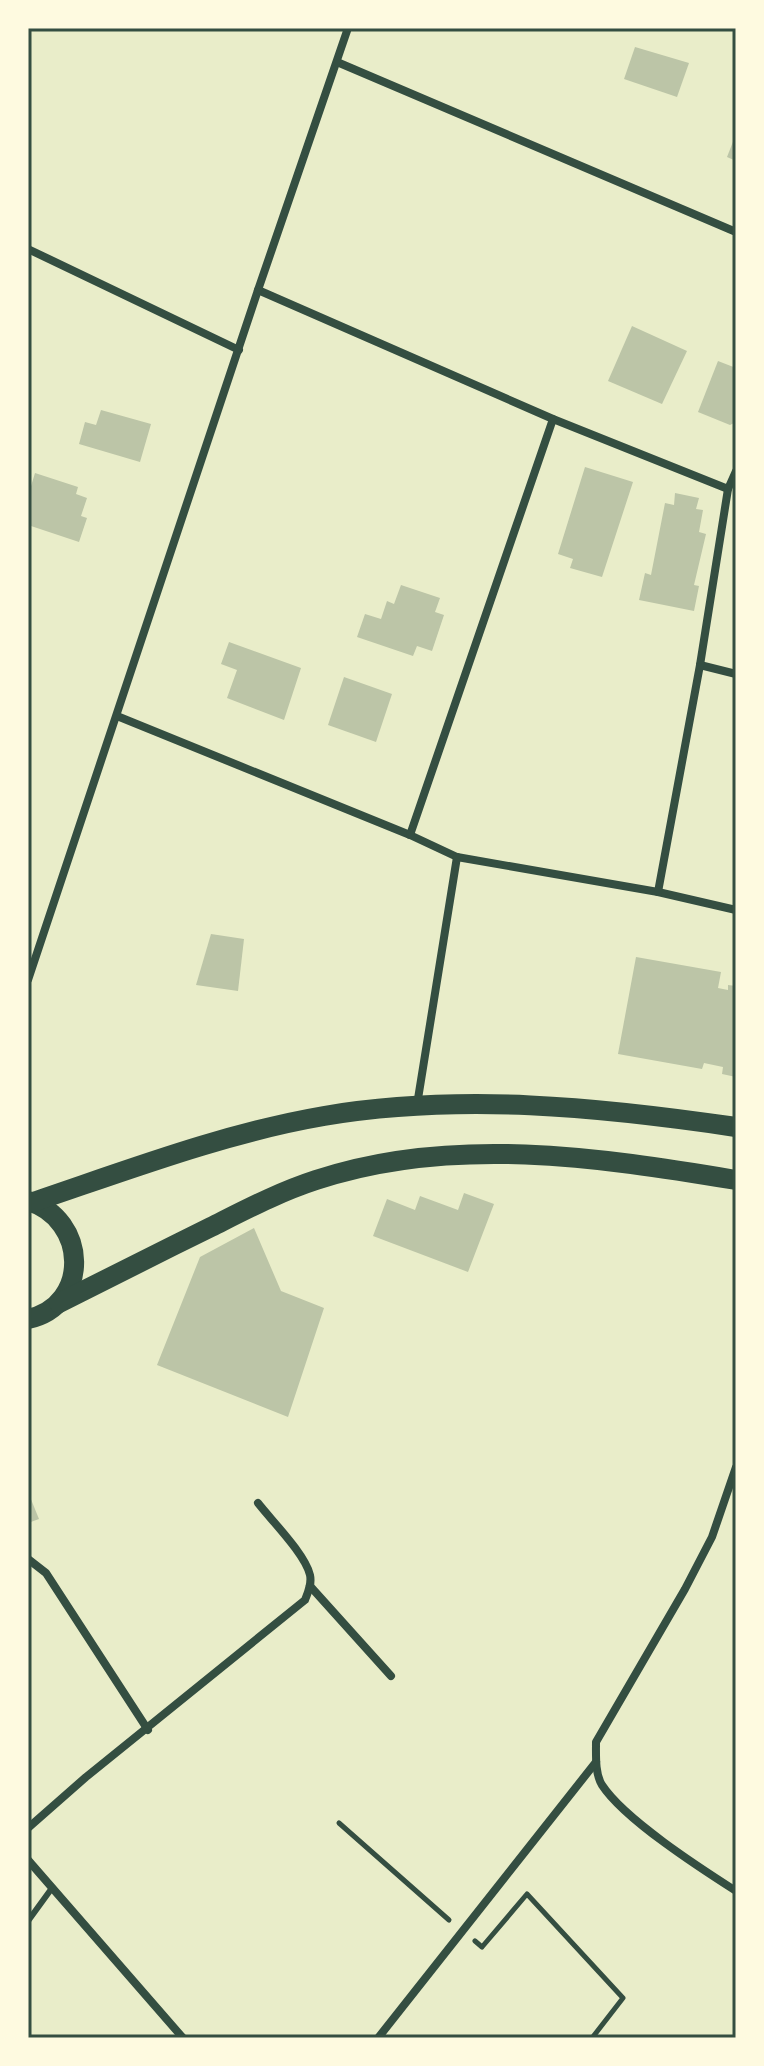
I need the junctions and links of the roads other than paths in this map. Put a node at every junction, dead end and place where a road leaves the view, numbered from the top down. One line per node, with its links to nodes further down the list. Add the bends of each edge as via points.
1 (348, 28): 2 (street)
2 (337, 62): 3 (street); 5 (street)
3 (736, 232)
4 (28, 249): 6 (street)
5 (258, 290): 6 (street); 7 (street)
6 (239, 350): 12 (street)
7 (553, 419): 9 (street); 13 (street)
8 (736, 471): 9 (street)
9 (728, 489): 10 (street)
10 (700, 665): 11 (street); 15 (street)
11 (736, 674)
12 (117, 716): 13 (street); 17 (street)
13 (410, 835): 14 (street)
14 (457, 857): 15 (street); 18 (street)
15 (658, 892): 16 (street)
16 (736, 910)
17 (28, 980)
18 (417, 1106): 19 (main road, via 559,1106); 21 (main road, via 266,1129)
19 (736, 1127)
20 (736, 1180): 22 (main road, via 560,1156 457,1154 383,1164 316,1179 257,1204)
21 (30, 1201): 22 (main road, via 57,1216 70,1236 76,1259 72,1282)
22 (59, 1303): 23 (main road)
23 (28, 1319)
24 (736, 1467): 30 (street, via 712,1537 596,1742)
25 (258, 1503): 27 (street, via 303,1561)
26 (28, 1559): 29 (street, via 46,1573)
27 (310, 1586): 28 (street); 29 (street, via 294,1612)
28 (391, 1676)
29 (148, 1730): 31 (street)
30 (596, 1762): 34 (street, via 600,1783 621,1807); 37 (street)
31 (28, 1828)
32 (28, 1860): 33 (street)
33 (52, 1888): 35 (lane); 36 (street)
34 (736, 1891)
35 (28, 1921)
36 (183, 2038)
37 (378, 2038)

